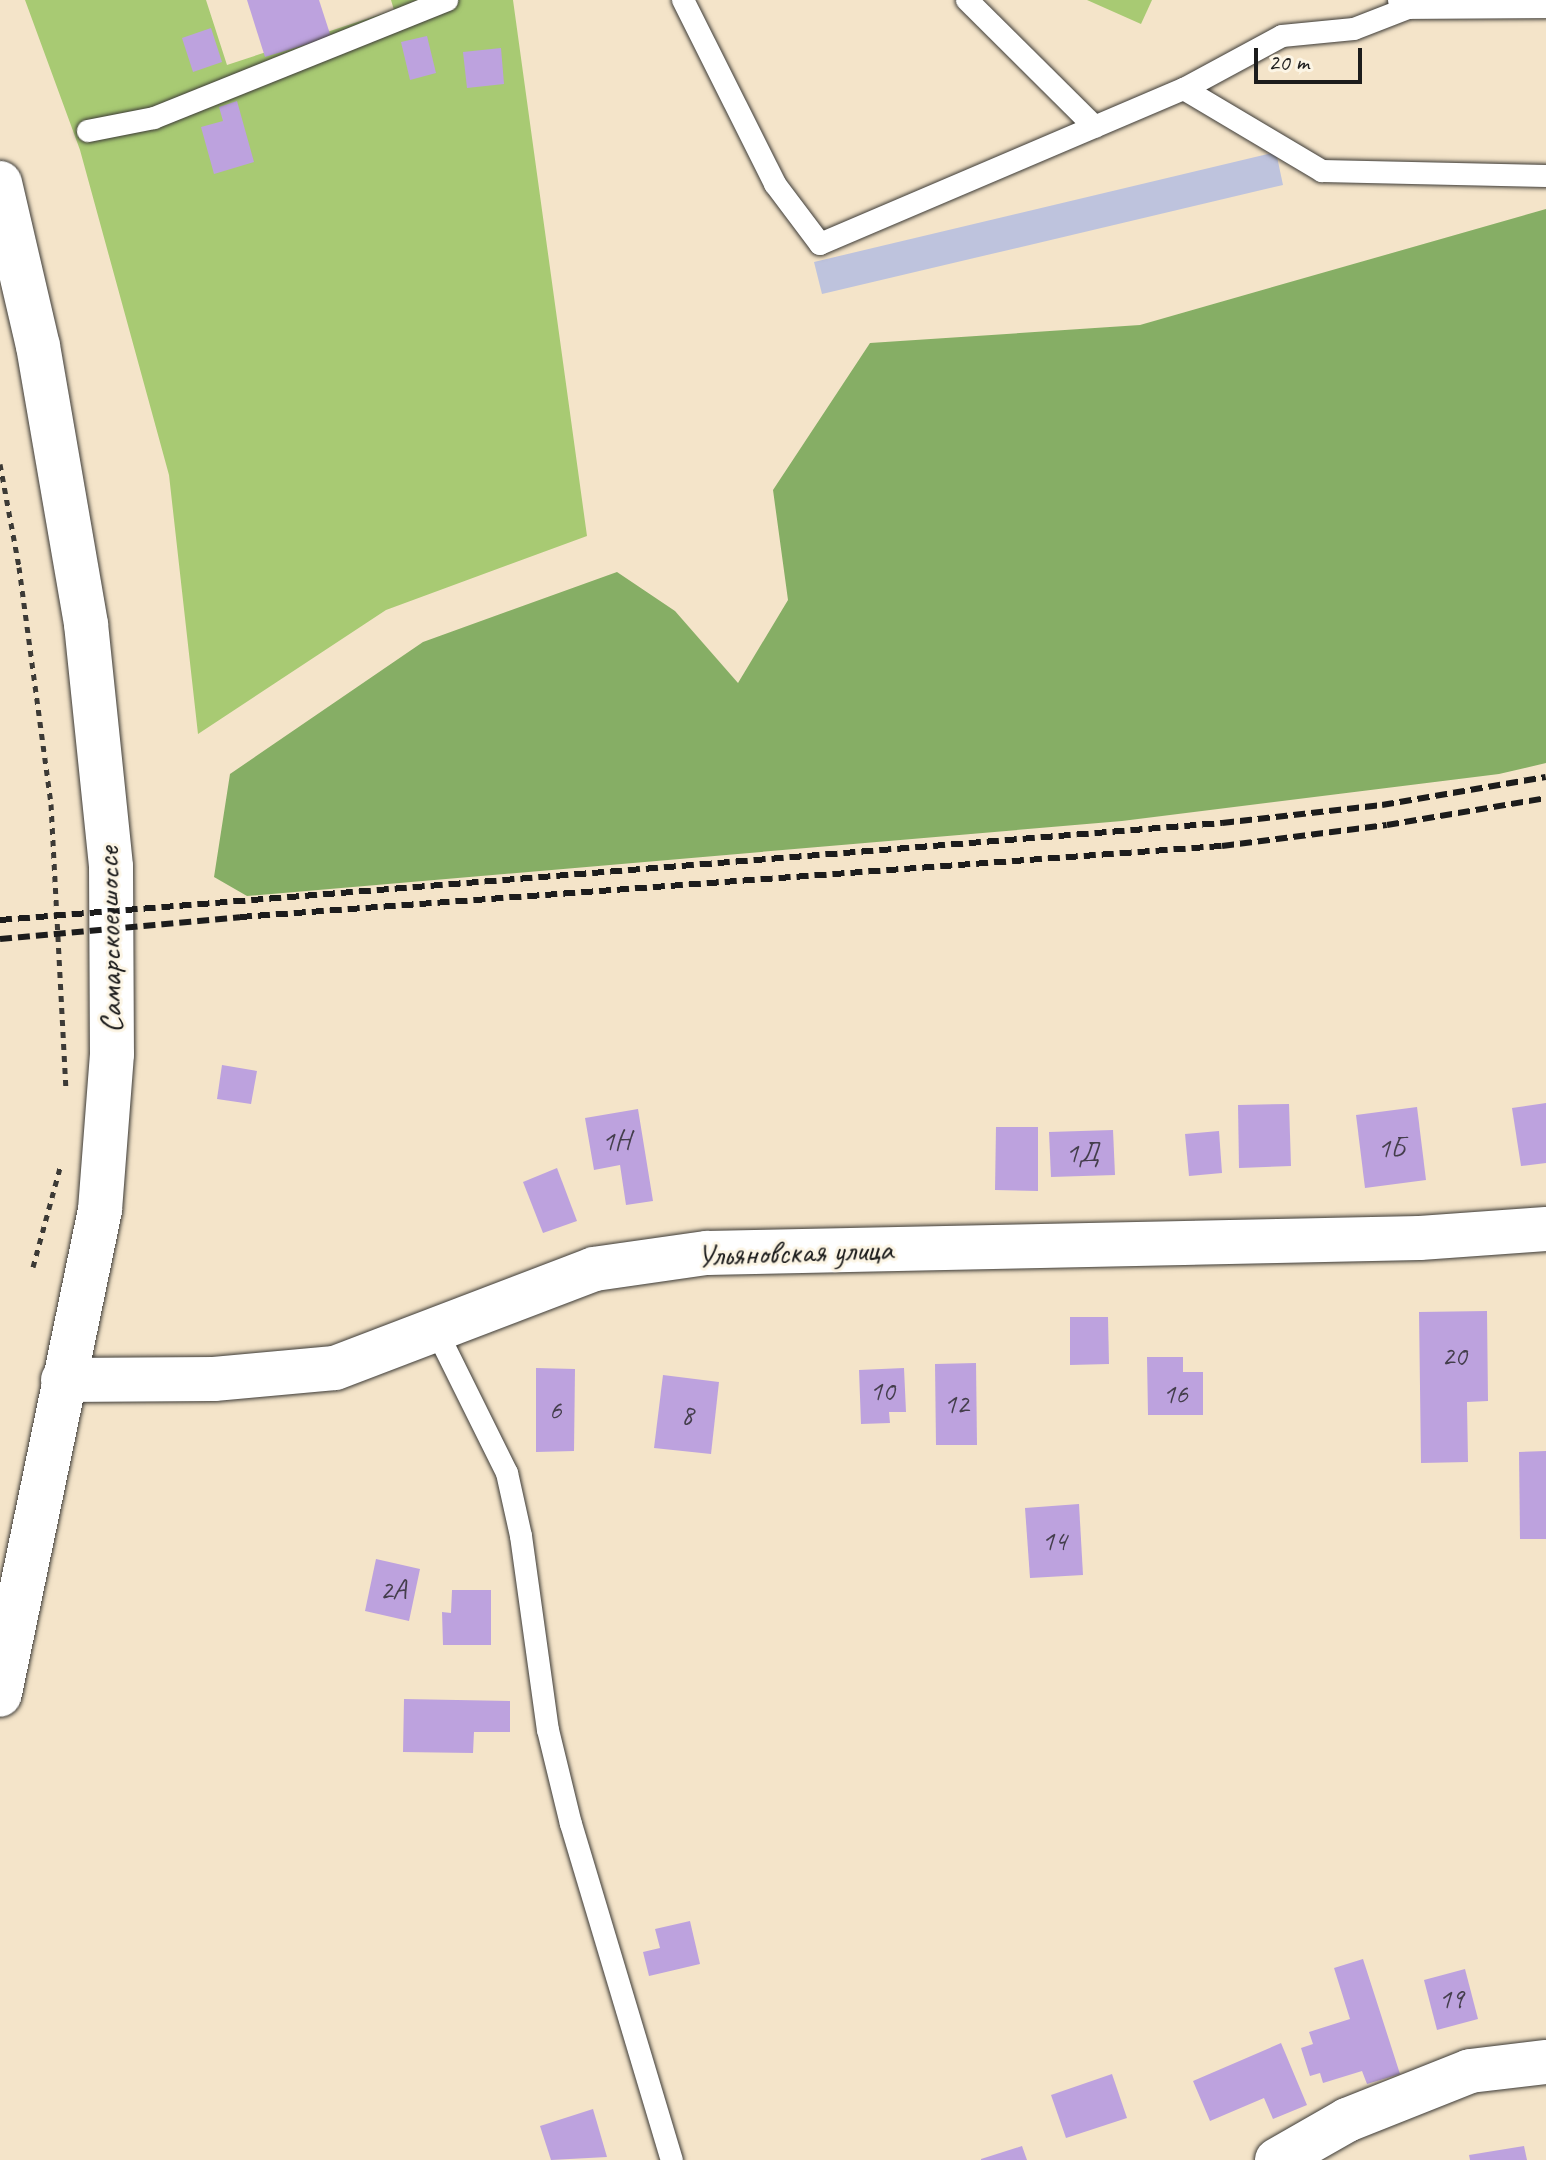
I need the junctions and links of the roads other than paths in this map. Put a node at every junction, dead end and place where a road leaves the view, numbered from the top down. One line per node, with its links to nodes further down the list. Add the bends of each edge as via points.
1 (447, 0): 8 (lane, via 154,118)
2 (683, 0): 7 (lane, via 775,184 820,244)
3 (967, 0): 7 (lane)
4 (1404, 4): 5 (lane); 6 (lane, via 1354,29 1282,36)
5 (1546, 7)
6 (1184, 89): 7 (lane); 9 (lane, via 1322,171)
7 (1095, 127)
8 (88, 131)
9 (1546, 176)
10 (0, 183): 13 (street, Самарское шоссе, via 38,346 86,624 111,867 112,1054 100,1210)
11 (1546, 1229): 12 (street, Ульяновская улица, via 1420,1238 707,1253 594,1269)
12 (436, 1330): 13 (street, Ульяновская улица, via 335,1368 214,1379); 16 (lane, via 507,1473 548,1730)
13 (63, 1380): 14 (street, Самарское шоссе)
14 (0, 1695)
15 (1546, 2062): 17 (street, via 1470,2071 1347,2120)
16 (672, 2160)
17 (1277, 2160)

